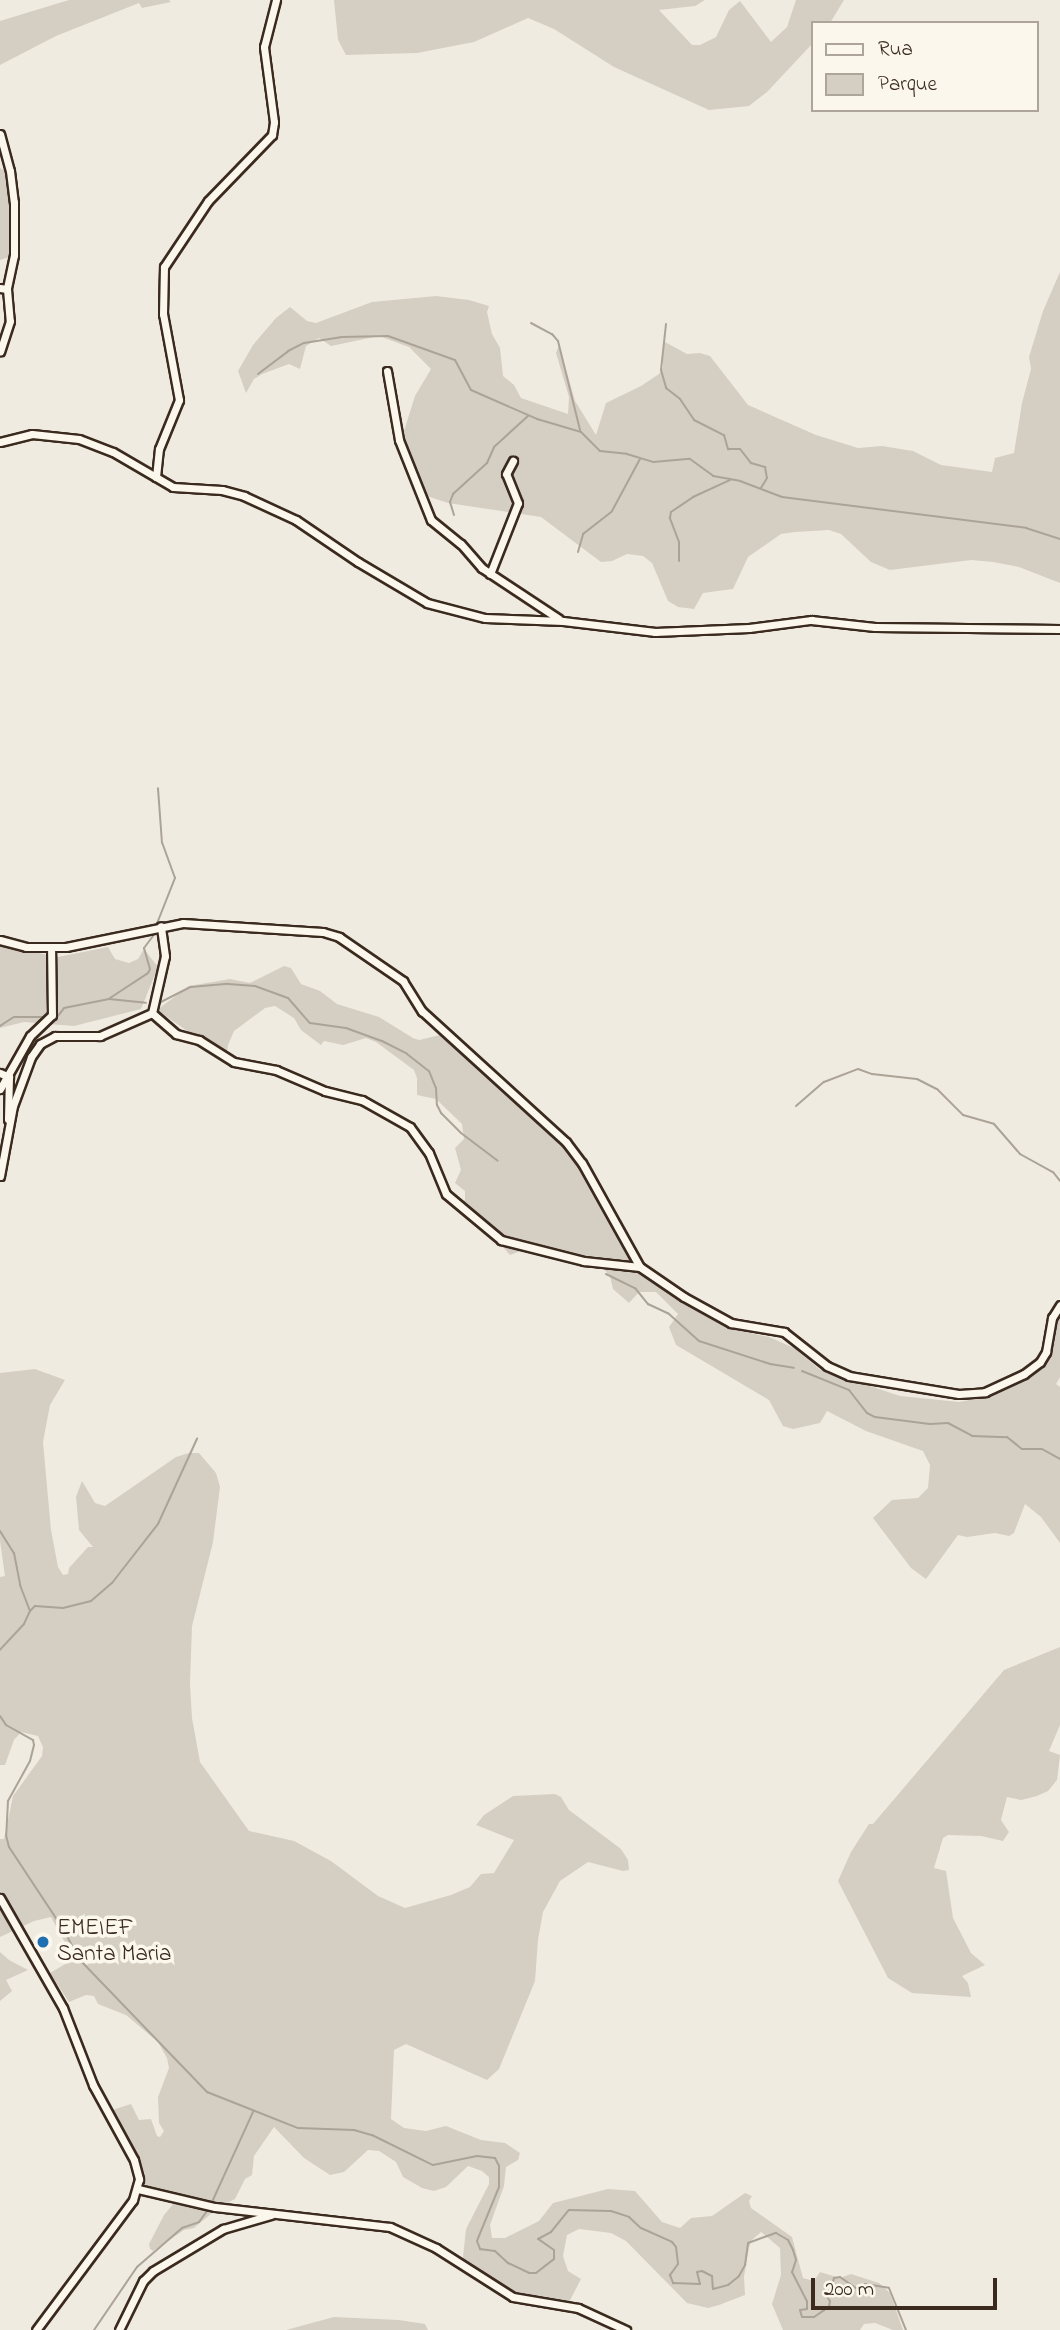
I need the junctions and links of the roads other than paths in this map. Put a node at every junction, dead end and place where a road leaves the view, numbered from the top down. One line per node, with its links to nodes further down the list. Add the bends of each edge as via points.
1 (276, 0): 8 (street, via 264,47 272,135 208,201 164,267 163,314 179,400 159,449)
2 (0, 134): 3 (street, via 14,202 14,255)
3 (3, 288): 4 (street, via 10,321)
4 (0, 351)
5 (387, 371): 9 (street, via 399,440 430,517)
6 (0, 442): 8 (street, via 32,434 79,439)
7 (513, 461): 9 (street, via 506,474 518,503)
8 (156, 477): 10 (street, via 178,488 231,492 268,506 432,606 491,619)
9 (490, 573): 10 (street)
10 (563, 621): 11 (street, via 655,632 811,620 874,627)
11 (1060, 629)
12 (161, 926): 14 (street, via 86,944); 15 (street, via 165,956); 21 (street, via 183,923 328,933 403,981 422,1011 566,1142)
13 (0, 940): 14 (street, via 13,946)
14 (51, 947): 17 (street, via 52,1015 30,1036)
15 (152, 1013): 19 (street, via 100,1036 55,1036 40,1044); 21 (street, via 177,1034 199,1040 234,1062 276,1070 325,1091 362,1100 410,1127 429,1153 446,1194 501,1240 583,1261)
16 (0, 1073): 17 (street)
17 (9, 1077): 18 (street); 19 (street)
18 (0, 1090)
19 (8, 1123): 20 (street)
20 (0, 1176)
21 (640, 1267): 22 (street, via 731,1323 784,1332 839,1372 867,1381 964,1394 992,1389 1037,1366 1046,1352 1050,1322)
22 (1060, 1306)
23 (0, 1898): 24 (street, via 63,2008 93,2085 134,2160)
24 (138, 2189): 25 (street, via 202,2205); 26 (street)
25 (278, 2213): 27 (street, via 223,2229 153,2271 143,2281); 28 (street, via 405,2232 513,2297 578,2308)
26 (36, 2330)
27 (119, 2330)
28 (626, 2330)

